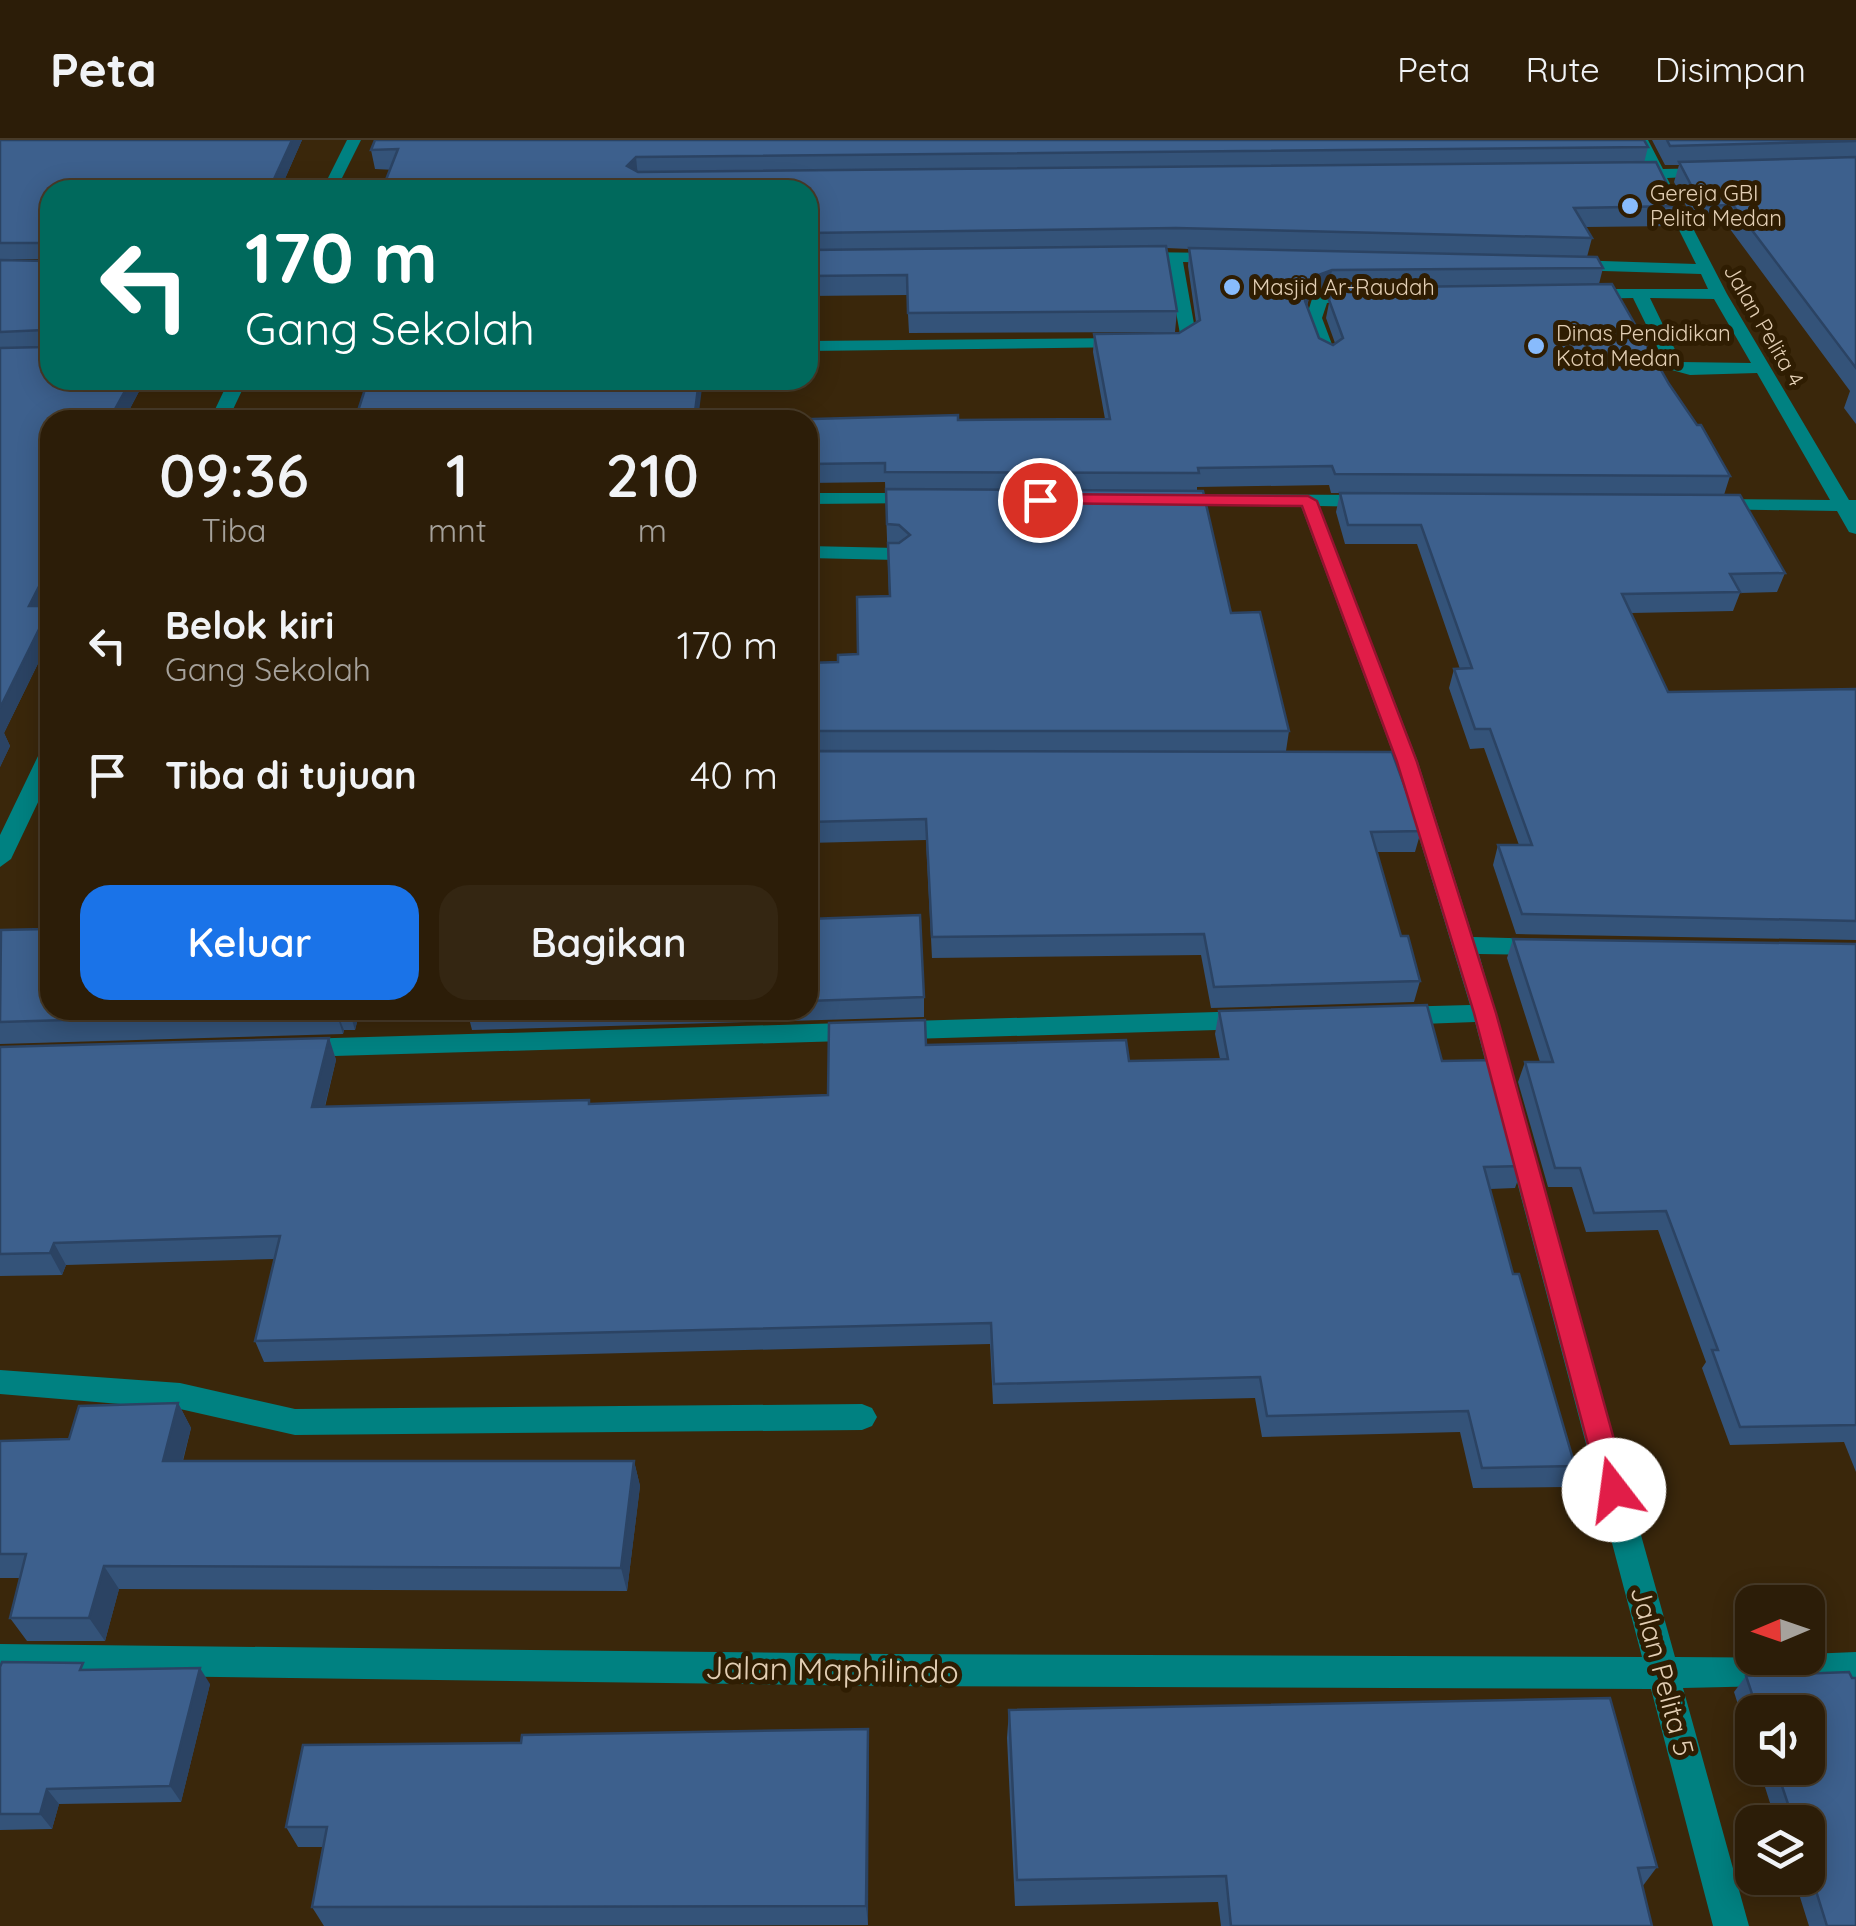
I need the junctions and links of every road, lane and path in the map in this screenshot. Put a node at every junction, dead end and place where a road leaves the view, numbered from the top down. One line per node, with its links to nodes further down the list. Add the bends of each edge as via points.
1 (354, 140): 6 (street)
2 (1640, 140): 5 (street, Jalan Pelita 4)
3 (1719, 172): 5 (street)
4 (1621, 174): 5 (street)
5 (1660, 174): 11 (street, Jalan Pelita 4)
6 (333, 180)
7 (1116, 257): 8 (street)
8 (1174, 257): 9 (street); 16 (street, via 1188,335 1177,343)
9 (1230, 258)
10 (1550, 265): 11 (street)
11 (1706, 269): 14 (street, Jalan Pelita 4)
12 (1639, 293): 13 (street); 14 (street); 18 (street, via 1674,365)
13 (1562, 294)
14 (1719, 294): 18 (street, Jalan Pelita 4)
15 (1389, 295): 17 (street, via 1320,300 1314,318)
16 (818, 346)
17 (1328, 356)
18 (1762, 368): 25 (street, Jalan Pelita 4)
19 (818, 499): 20 (street)
20 (943, 499)
21 (1157, 500): 22 (street)
22 (1308, 501): 23 (street); 31 (street, Jalan Pelita 5)
23 (1388, 502)
24 (1684, 505): 25 (street)
25 (1849, 506): 26 (street, Jalan Pelita 4)
26 (1856, 528)
27 (818, 552): 28 (street)
28 (898, 554)
29 (40, 776): 30 (street)
30 (3, 846)
31 (1464, 945): 32 (street); 33 (street, Jalan Pelita 5)
32 (1562, 947)
33 (1485, 1013): 34 (street); 41 (street, Jalan Pelita 5)
34 (1366, 1016)
35 (1267, 1020): 36 (street)
36 (277, 1049)
37 (0, 1382): 38 (street, via 180,1396 295,1422)
38 (862, 1418)
39 (0, 1658): 41 (street, Jalan Maphilindo)
40 (1856, 1668): 41 (street, Jalan Maphilindo)
41 (1664, 1673): 42 (street, Jalan Pelita 5)
42 (1731, 1926)

